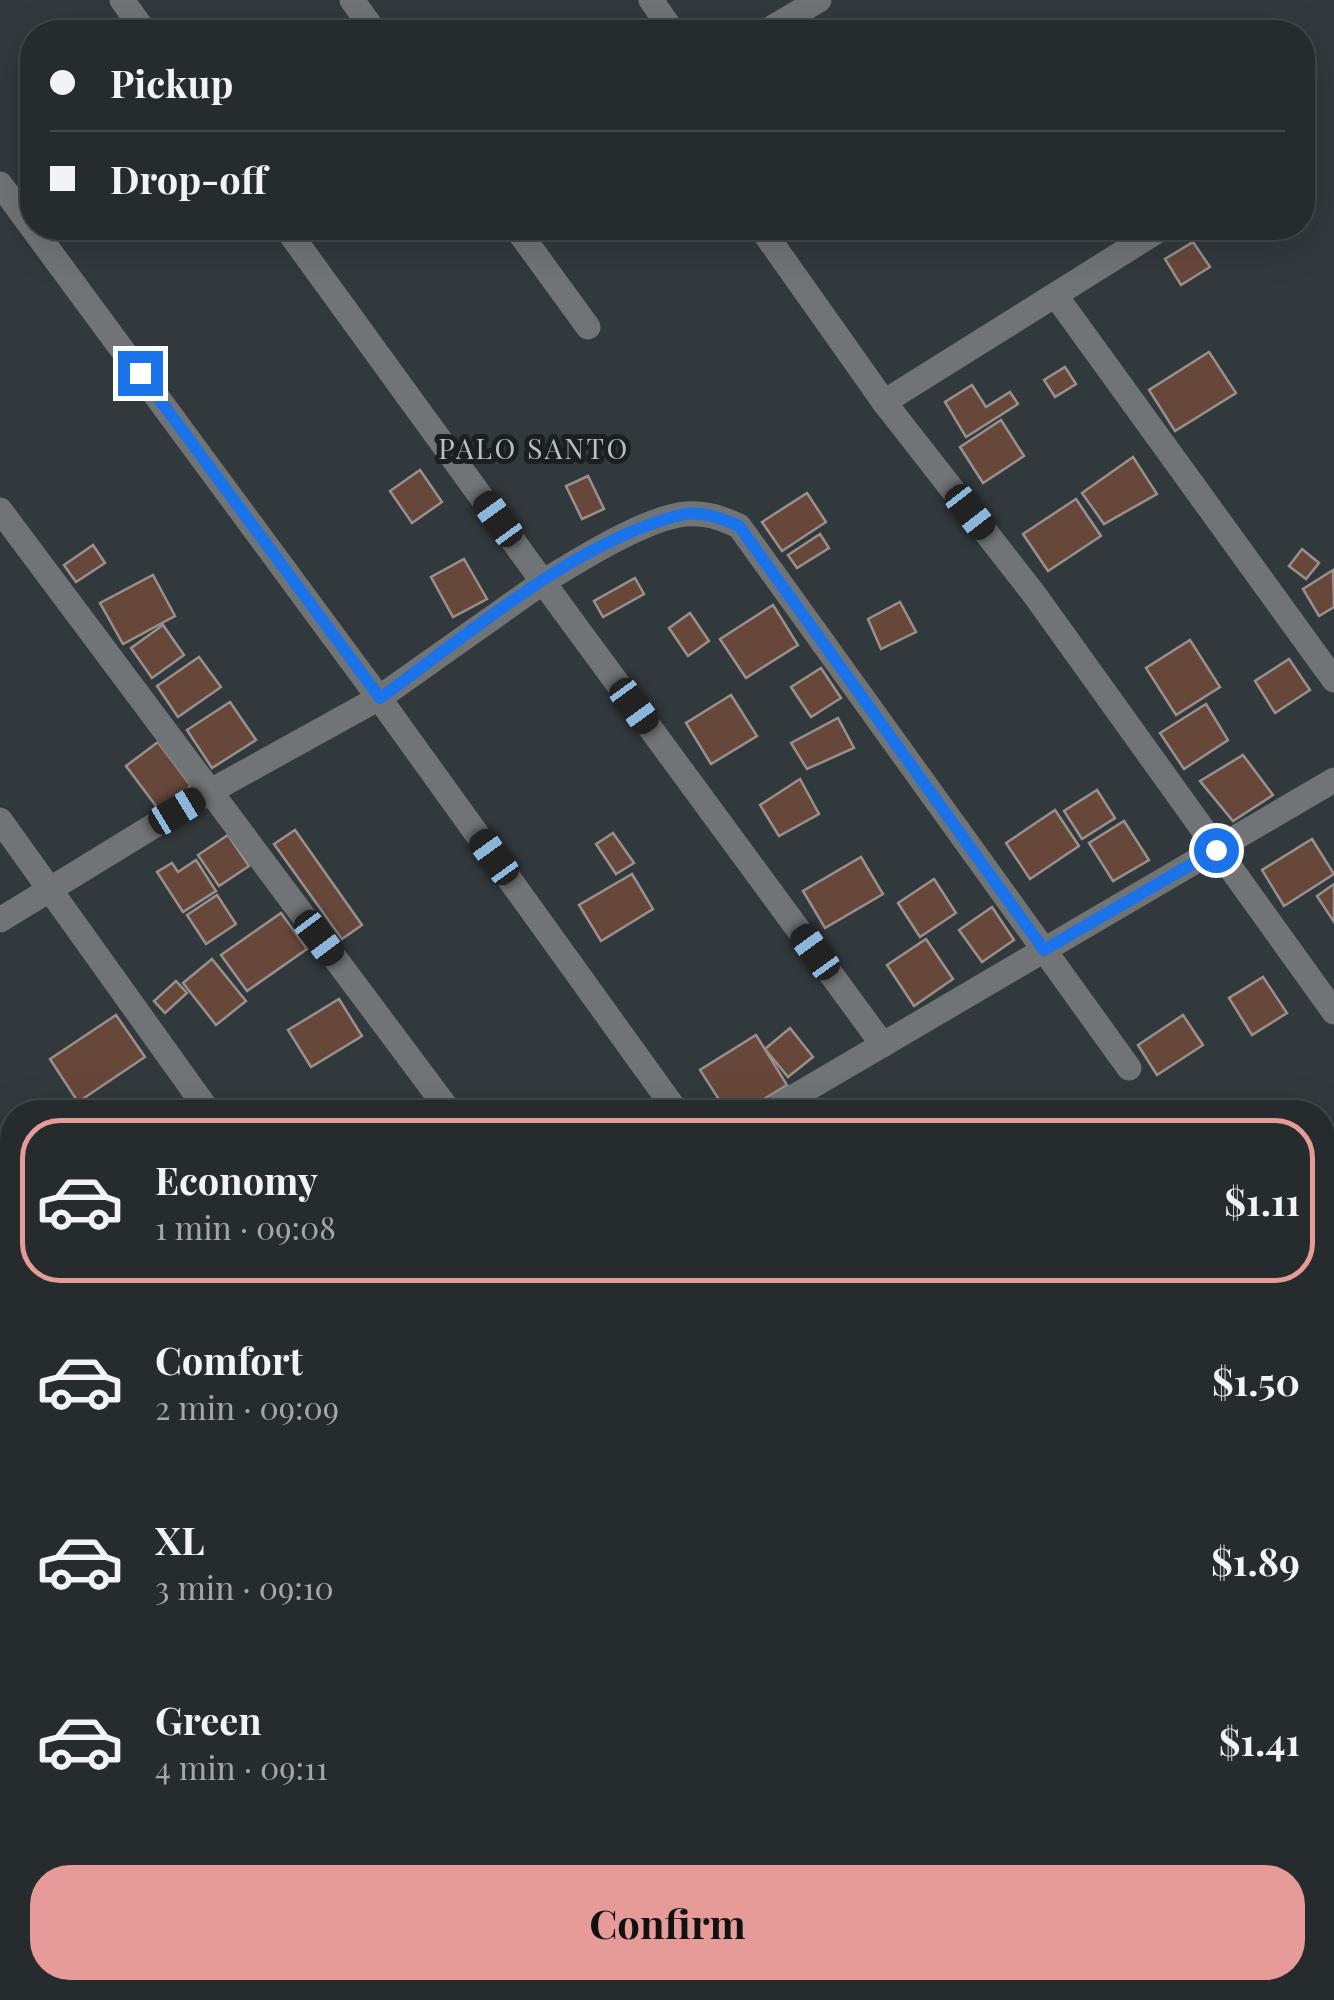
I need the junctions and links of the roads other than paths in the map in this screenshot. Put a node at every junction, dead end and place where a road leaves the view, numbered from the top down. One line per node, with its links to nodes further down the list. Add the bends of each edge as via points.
1 (819, 0): 2 (street)
2 (785, 20)
3 (0, 184): 4 (street)
4 (20, 211)
5 (41, 240): 16 (street)
6 (295, 240): 14 (street)
7 (525, 240): 11 (street)
8 (769, 240): 12 (street)
9 (1143, 240): 10 (street)
10 (1056, 296): 12 (street); 15 (street)
11 (588, 326)
12 (884, 402): 20 (street, via 1034,594)
13 (0, 510): 18 (street)
14 (544, 582): 16 (street); 23 (street, via 594,550 682,514 713,515 739,526); 25 (street)
15 (1334, 680)
16 (380, 698): 18 (street); 29 (street)
17 (1334, 780): 20 (street)
18 (209, 792): 21 (street); 28 (street)
19 (0, 820): 21 (street)
20 (1216, 850): 23 (street); 24 (street)
21 (49, 888): 22 (street); 27 (street)
22 (0, 920)
23 (1044, 950): 25 (street); 26 (street)
24 (1334, 1012)
25 (882, 1045): 30 (street)
26 (1129, 1068)
27 (199, 1100)
28 (441, 1100)
29 (669, 1100)
30 (788, 1100)

